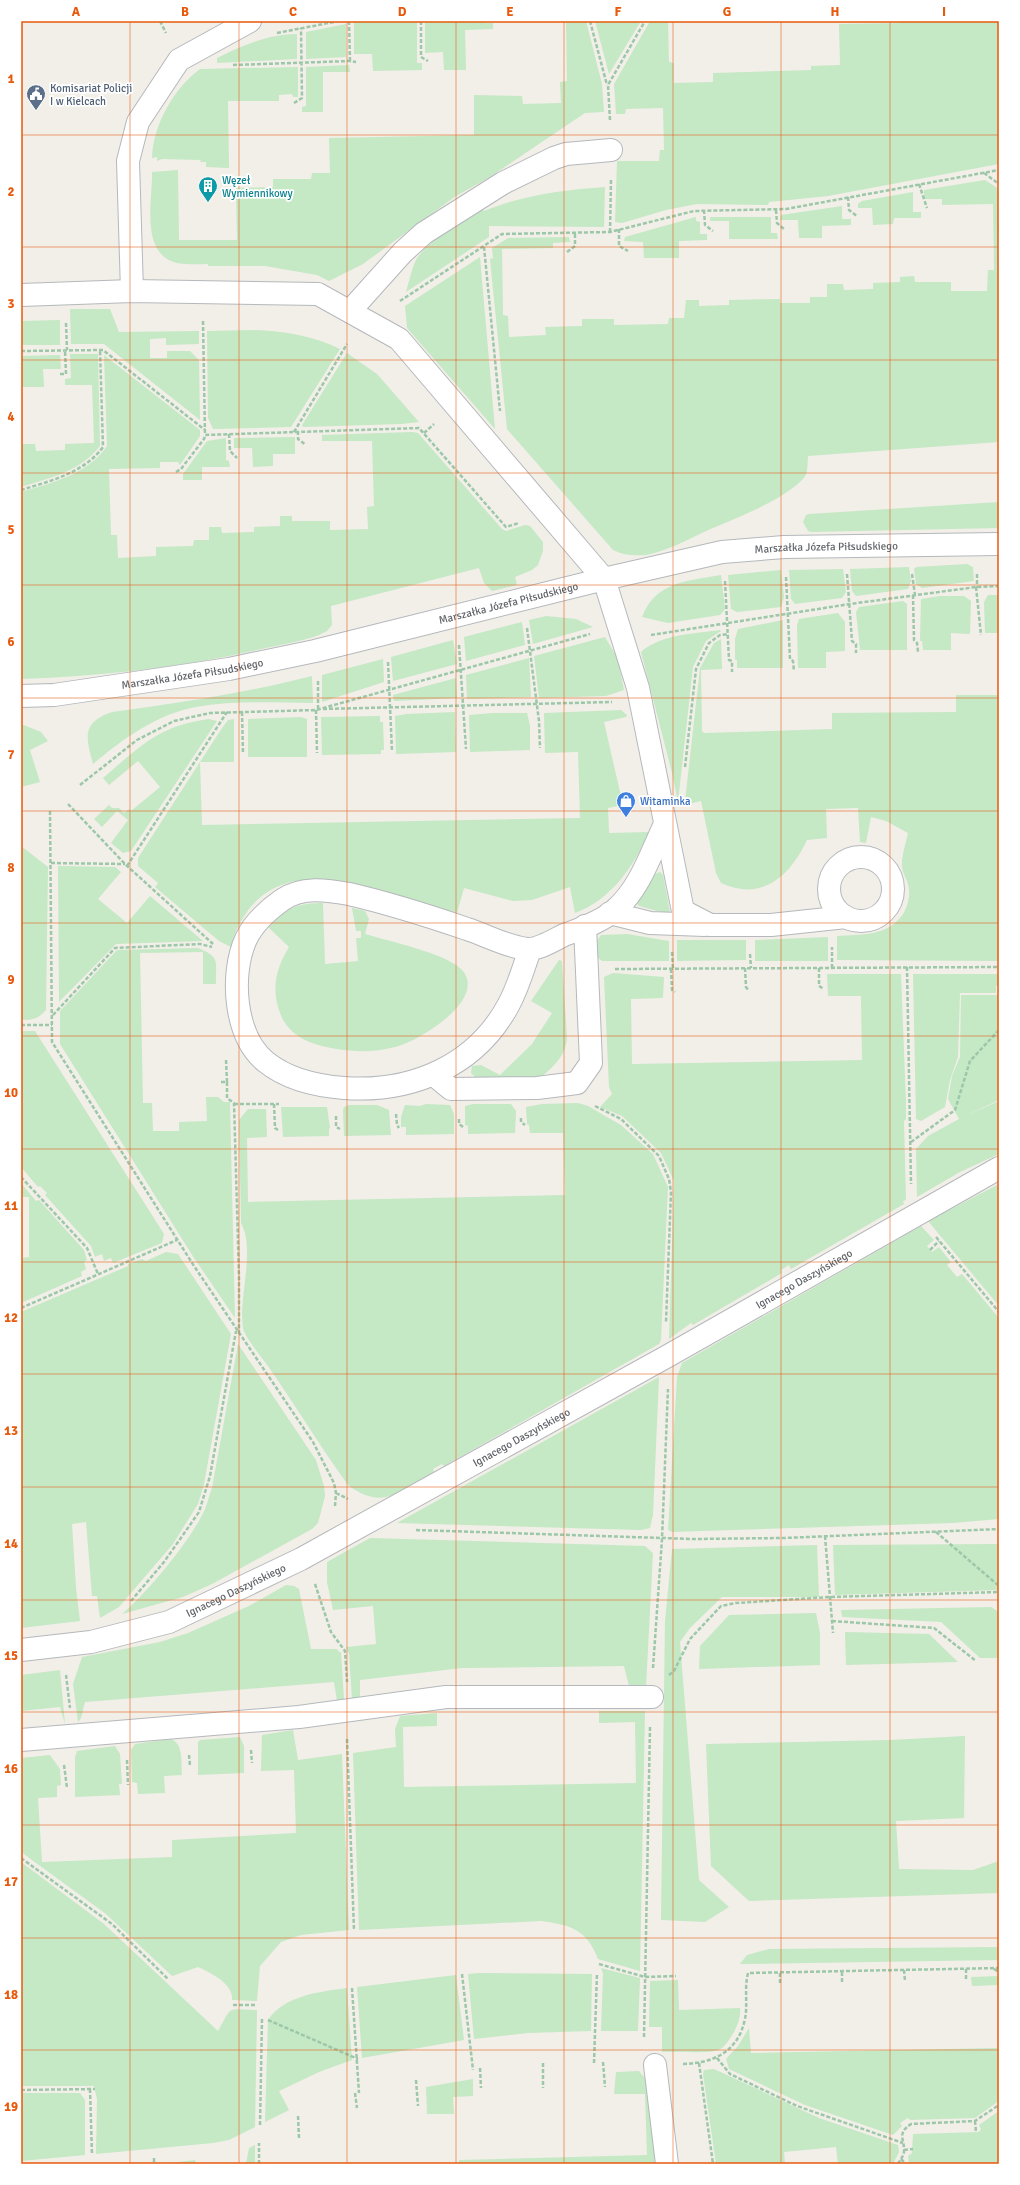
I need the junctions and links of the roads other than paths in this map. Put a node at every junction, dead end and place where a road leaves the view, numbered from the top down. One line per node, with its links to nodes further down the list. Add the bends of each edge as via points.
1 (250, 21): 3 (street, via 179,60 138,122 128,161)
2 (611, 150): 5 (street, via 560,156 503,184 424,234 403,252)
3 (132, 291): 4 (street); 5 (street, via 318,294)
4 (21, 294)
5 (356, 315): 7 (street, via 399,339)
6 (999, 544): 7 (street, Marszałka Józefa Piłsudskiego, via 784,546 722,552)
7 (604, 579): 8 (street, Marszałka Józefa Piłsudskiego, via 229,670 54,695); 9 (street, via 638,688)
8 (21, 696)
9 (665, 824): 10 (street, via 632,891); 13 (street, via 683,911)
10 (610, 913): 12 (street); 13 (street, via 650,922)
11 (846, 917): 13 (street, via 771,925)
12 (585, 926): 14 (street); 15 (street, via 591,1063 576,1083 537,1088 451,1088)
13 (710, 926)
14 (530, 949): 15 (street, via 513,995 497,1023 468,1054); 15 (street, via 362,897 334,891 306,890 286,897 256,922 246,939 237,970 237,992 240,1016 246,1033 252,1046 266,1062 289,1076 364,1090 392,1087)
15 (434, 1075)
16 (999, 1168): 17 (street, Ignacego Daszyńskiego, via 666,1357 301,1559 169,1622 91,1642)
17 (21, 1650)
18 (652, 1697): 19 (street, via 446,1698 299,1717)
19 (21, 1740)
20 (655, 2065): 21 (street)
21 (667, 2164)

